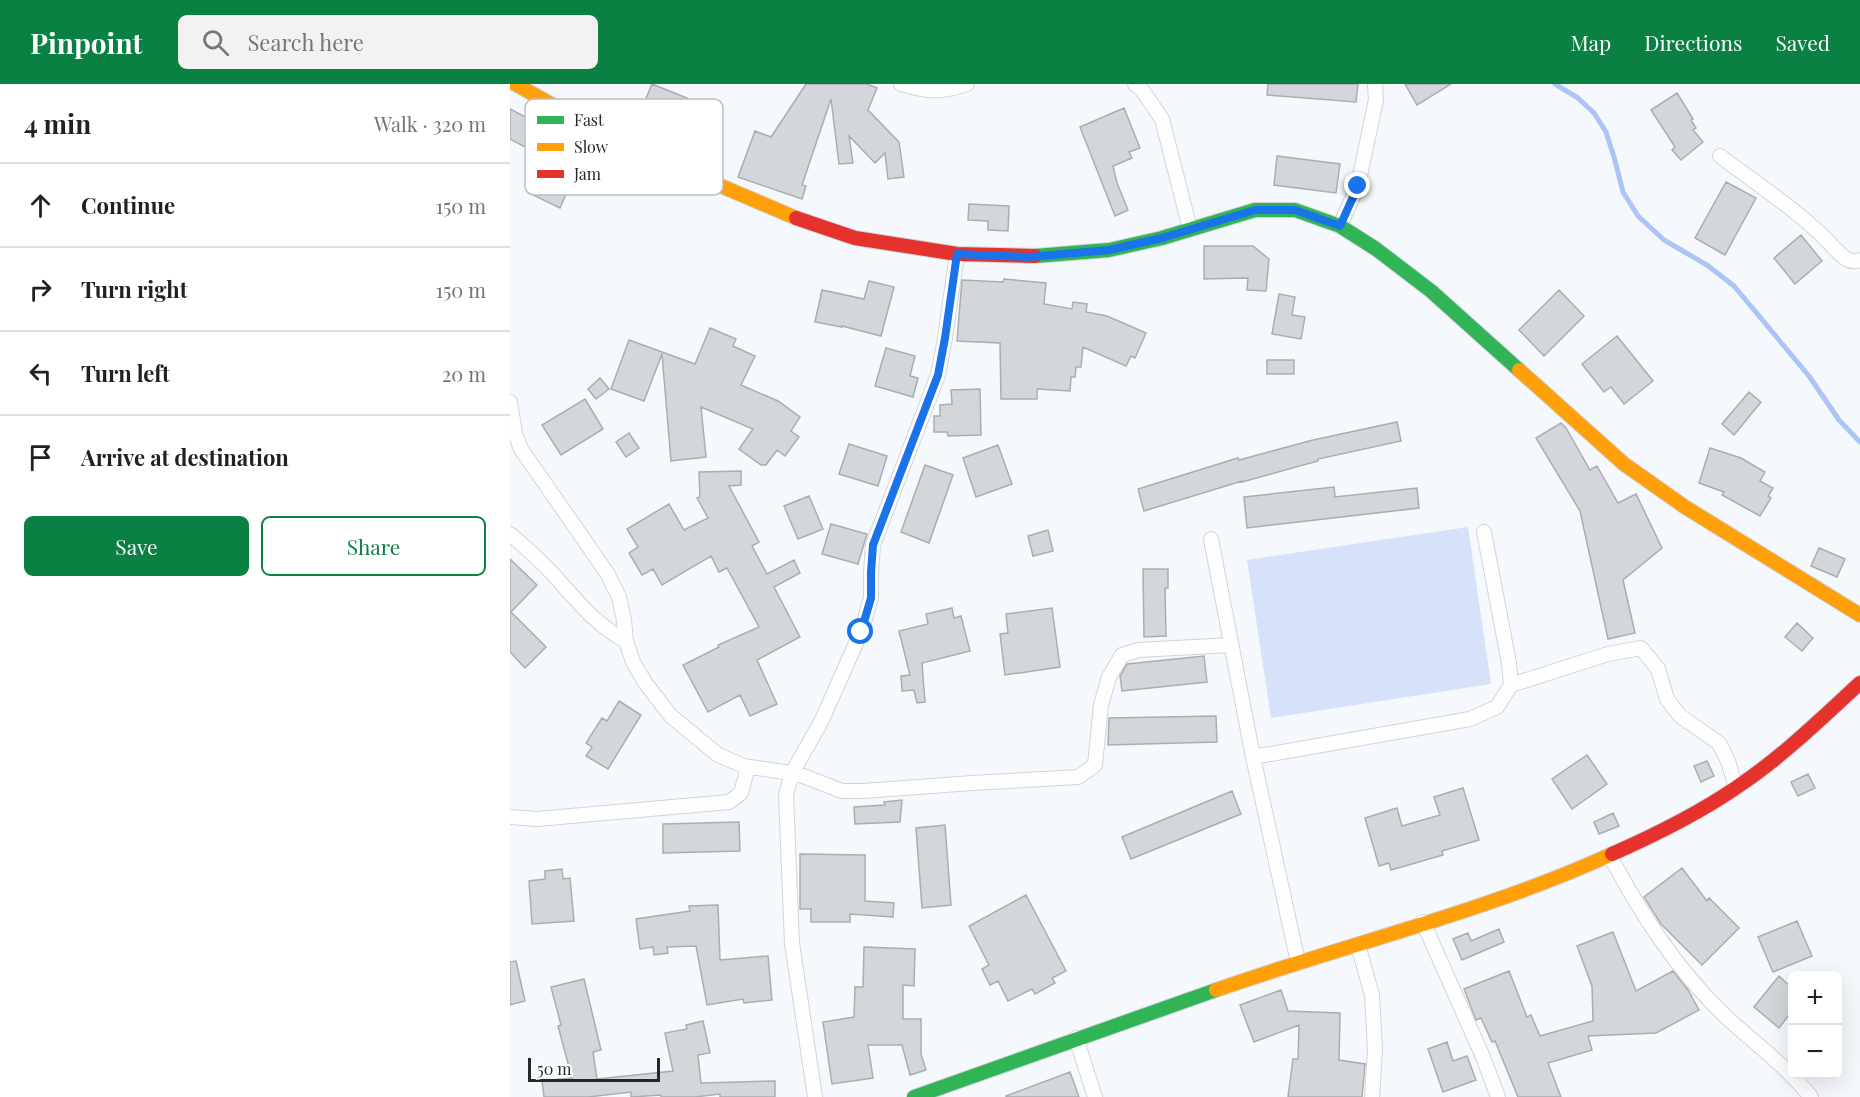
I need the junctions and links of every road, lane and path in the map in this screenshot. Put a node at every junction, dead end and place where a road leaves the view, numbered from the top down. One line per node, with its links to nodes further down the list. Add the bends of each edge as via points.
1 (515, 84): 6 (street)
2 (901, 84): 3 (street, via 927,91)
3 (967, 84)
4 (1136, 84): 10 (street, via 1162,119)
5 (1375, 84): 9 (street, via 1376,100 1358,186)
6 (540, 99)
7 (1720, 156): 12 (street, via 1822,234 1844,258)
8 (723, 188): 11 (street, via 855,238)
9 (1340, 226): 10 (street, via 1295,210 1255,210); 17 (street, via 1431,291 1624,464 1685,507)
10 (1190, 229): 11 (street, via 1109,250 1029,257)
11 (957, 254): 24 (street, via 938,375 873,545 871,598 861,632 821,722)
12 (1860, 260)
13 (510, 402): 18 (street, via 514,433 521,449 607,573 619,597)
14 (1484, 532): 21 (street)
15 (510, 534): 18 (street, via 590,616)
16 (1211, 539): 19 (street)
17 (1860, 615)
18 (626, 641): 23 (street, via 641,676 671,716 718,755)
19 (1231, 645): 22 (street); 24 (street, via 1139,650 1122,655 1109,677 1101,705 1095,765 1078,777 864,792 842,791)
20 (1860, 683): 25 (street, via 1792,746)
21 (1511, 685): 22 (street, via 1497,707 1470,719); 25 (street, via 1608,654 1641,648 1658,669 1667,699 1680,716 1719,743)
22 (1253, 757): 30 (street)
23 (748, 767): 24 (street); 26 (street, via 741,793 729,802)
24 (792, 773): 32 (street, via 786,795 792,943)
25 (1736, 788): 27 (street)
26 (510, 818)
27 (1610, 856): 28 (street); 37 (street, via 1671,956 1719,1010 1775,1058)
28 (1423, 922): 29 (street); 36 (street)
29 (1358, 945): 30 (street); 35 (street, via 1372,995)
30 (1298, 962): 31 (street)
31 (1076, 1038): 33 (street); 34 (street)
32 (815, 1097)
33 (914, 1097)
34 (1095, 1097)
35 (1372, 1097)
36 (1498, 1097)
37 (1812, 1097)

